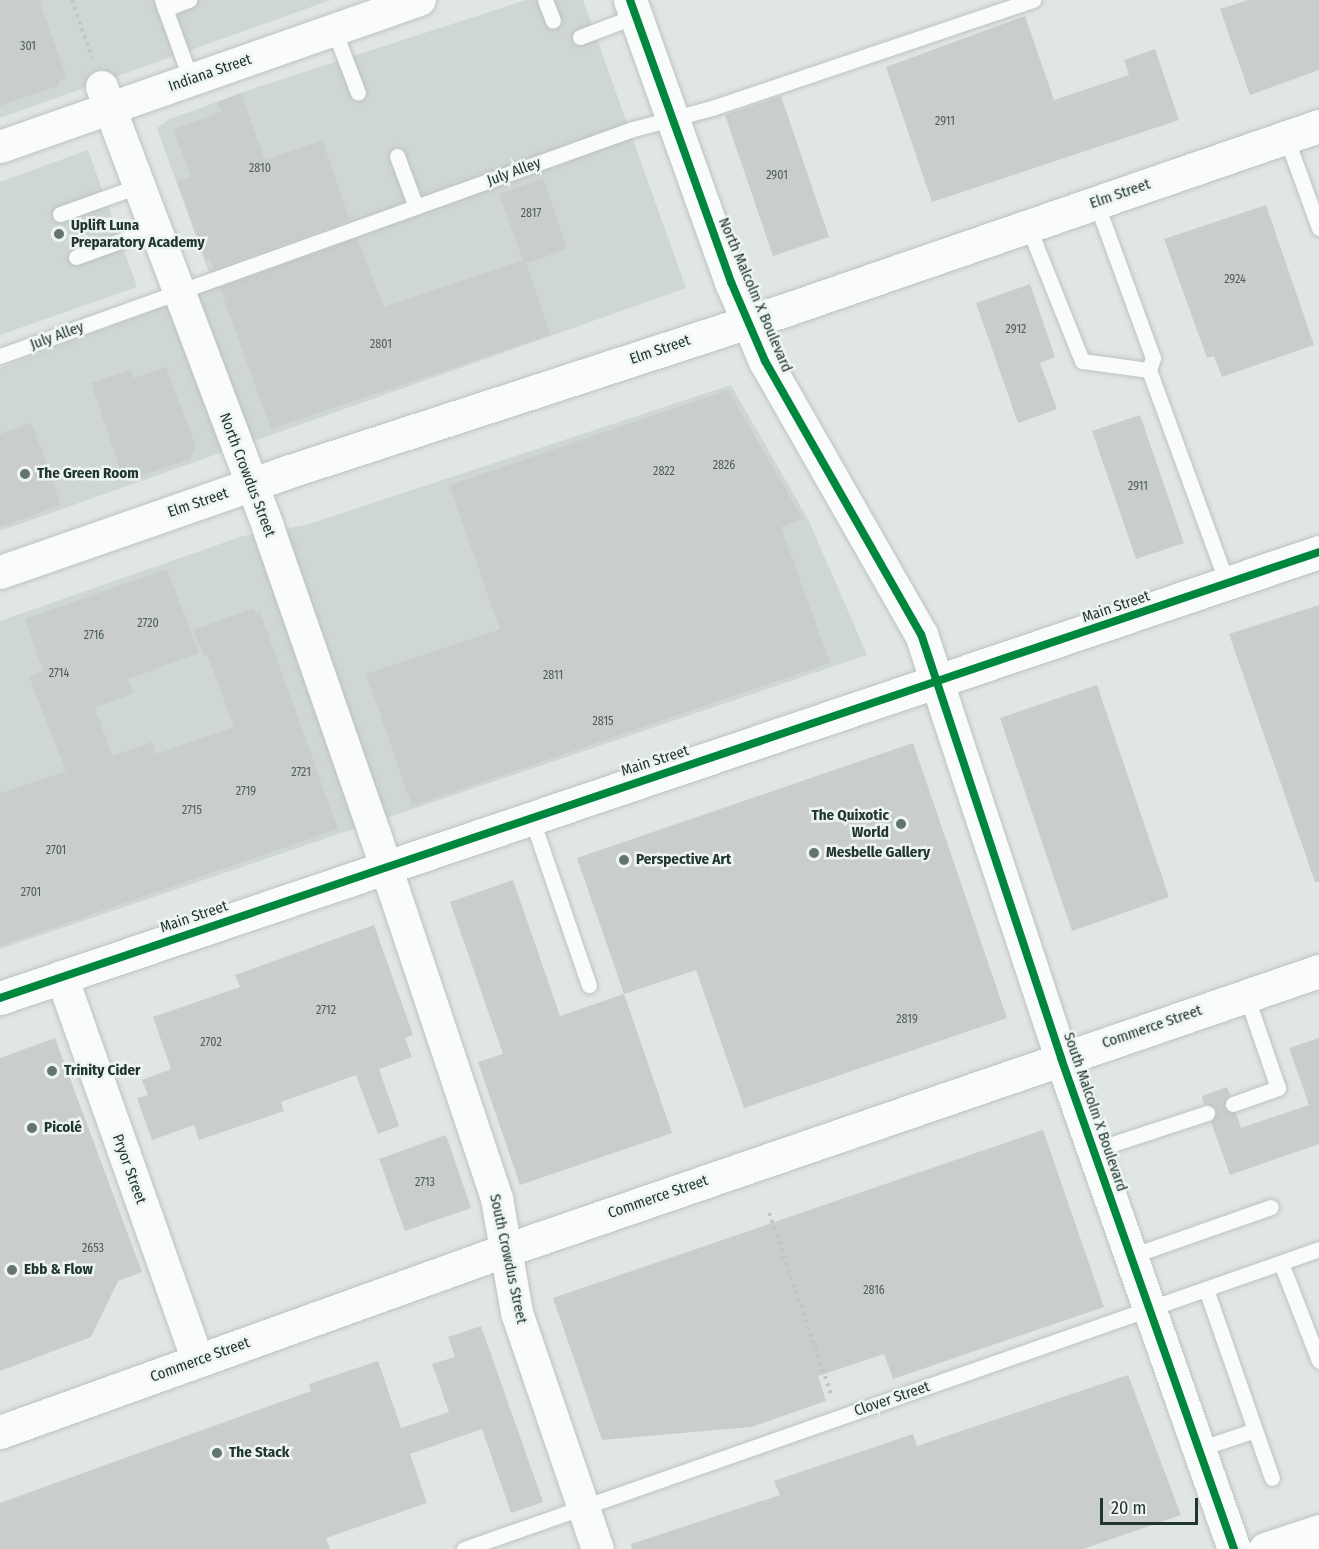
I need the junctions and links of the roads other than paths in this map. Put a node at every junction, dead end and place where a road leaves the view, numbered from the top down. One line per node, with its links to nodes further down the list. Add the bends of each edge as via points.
1 (189, 0): 5 (lane)
2 (420, 0): 8 (street, Indiana Street)
3 (545, 0): 7 (lane)
4 (1033, 0): 13 (lane, July Alley)
5 (163, 4): 10 (lane)
6 (632, 8): 9 (lane); 13 (main road, North Malcolm X Boulevard)
7 (553, 21)
8 (334, 30): 10 (street, Indiana Street); 11 (lane)
9 (580, 36)
10 (191, 80): 12 (street, Indiana Street)
11 (358, 93)
12 (106, 98): 16 (street, Indiana Street); 18 (street, North Crowdus Street)
13 (672, 119): 20 (lane, July Alley); 27 (main road, North Malcolm X Boulevard)
14 (1319, 126): 15 (main road, Elm Street)
15 (1287, 137): 19 (main road, Elm Street); 23 (lane)
16 (0, 147)
17 (397, 156): 20 (lane)
18 (138, 186): 21 (lane); 24 (street, North Crowdus Street)
19 (1096, 202): 22 (main road, Elm Street); 29 (lane, via 1153,358)
20 (416, 207): 26 (lane, July Alley)
21 (60, 214)
22 (1028, 226): 27 (main road, Elm Street); 29 (lane, via 1082,361)
23 (1319, 228)
24 (154, 229): 25 (lane); 26 (street, North Crowdus Street)
25 (76, 257)
26 (177, 292): 28 (lane, July Alley); 30 (street, North Crowdus Street)
27 (748, 321): 30 (main road, Elm Street); 34 (main road, North Malcolm X Boulevard, via 765,362 921,634)
28 (0, 356)
29 (1149, 370): 33 (lane)
30 (250, 484): 32 (main road, Elm Street); 36 (street, North Crowdus Street)
31 (1319, 552): 33 (main road, Main Street)
32 (0, 572)
33 (1227, 583): 34 (main road, Main Street)
34 (936, 682): 35 (main road, Main Street); 42 (main road, South Malcolm X Boulevard)
35 (531, 817): 36 (main road, Main Street); 39 (lane)
36 (386, 866): 38 (main road, Main Street); 48 (street, South Crowdus Street, via 497,1199)
37 (1319, 971): 40 (main road, Commerce Street)
38 (62, 977): 41 (main road, Main Street); 53 (street, Pryor Street)
39 (589, 985)
40 (1246, 995): 42 (main road, Commerce Street); 43 (lane, via 1278,1088)
41 (0, 998)
42 (1061, 1058): 45 (main road, South Malcolm X Boulevard); 48 (main road, Commerce Street)
43 (1233, 1104)
44 (1207, 1113): 45 (lane)
45 (1094, 1150): 49 (main road, South Malcolm X Boulevard)
46 (1270, 1207): 49 (lane)
47 (1319, 1249): 50 (lane, Clover Street)
48 (506, 1250): 53 (main road, Commerce Street); 59 (street, South Crowdus Street, via 517,1313)
49 (1131, 1256): 52 (main road, South Malcolm X Boulevard)
50 (1281, 1263): 51 (lane, Clover Street); 54 (lane)
51 (1206, 1289): 52 (lane, Clover Street); 55 (lane)
52 (1150, 1309): 57 (main road, South Malcolm X Boulevard); 59 (lane, Clover Street)
53 (198, 1361): 56 (main road, Commerce Street)
54 (1319, 1361)
55 (1255, 1430): 57 (lane); 58 (lane)
56 (0, 1432)
57 (1199, 1449): 63 (main road, South Malcolm X Boulevard)
58 (1272, 1478)
59 (583, 1507): 61 (lane, Clover Street); 62 (street, South Crowdus Street)
60 (1319, 1531): 64 (main road)
61 (464, 1549)
62 (598, 1549)
63 (1234, 1549)
64 (1265, 1549)

